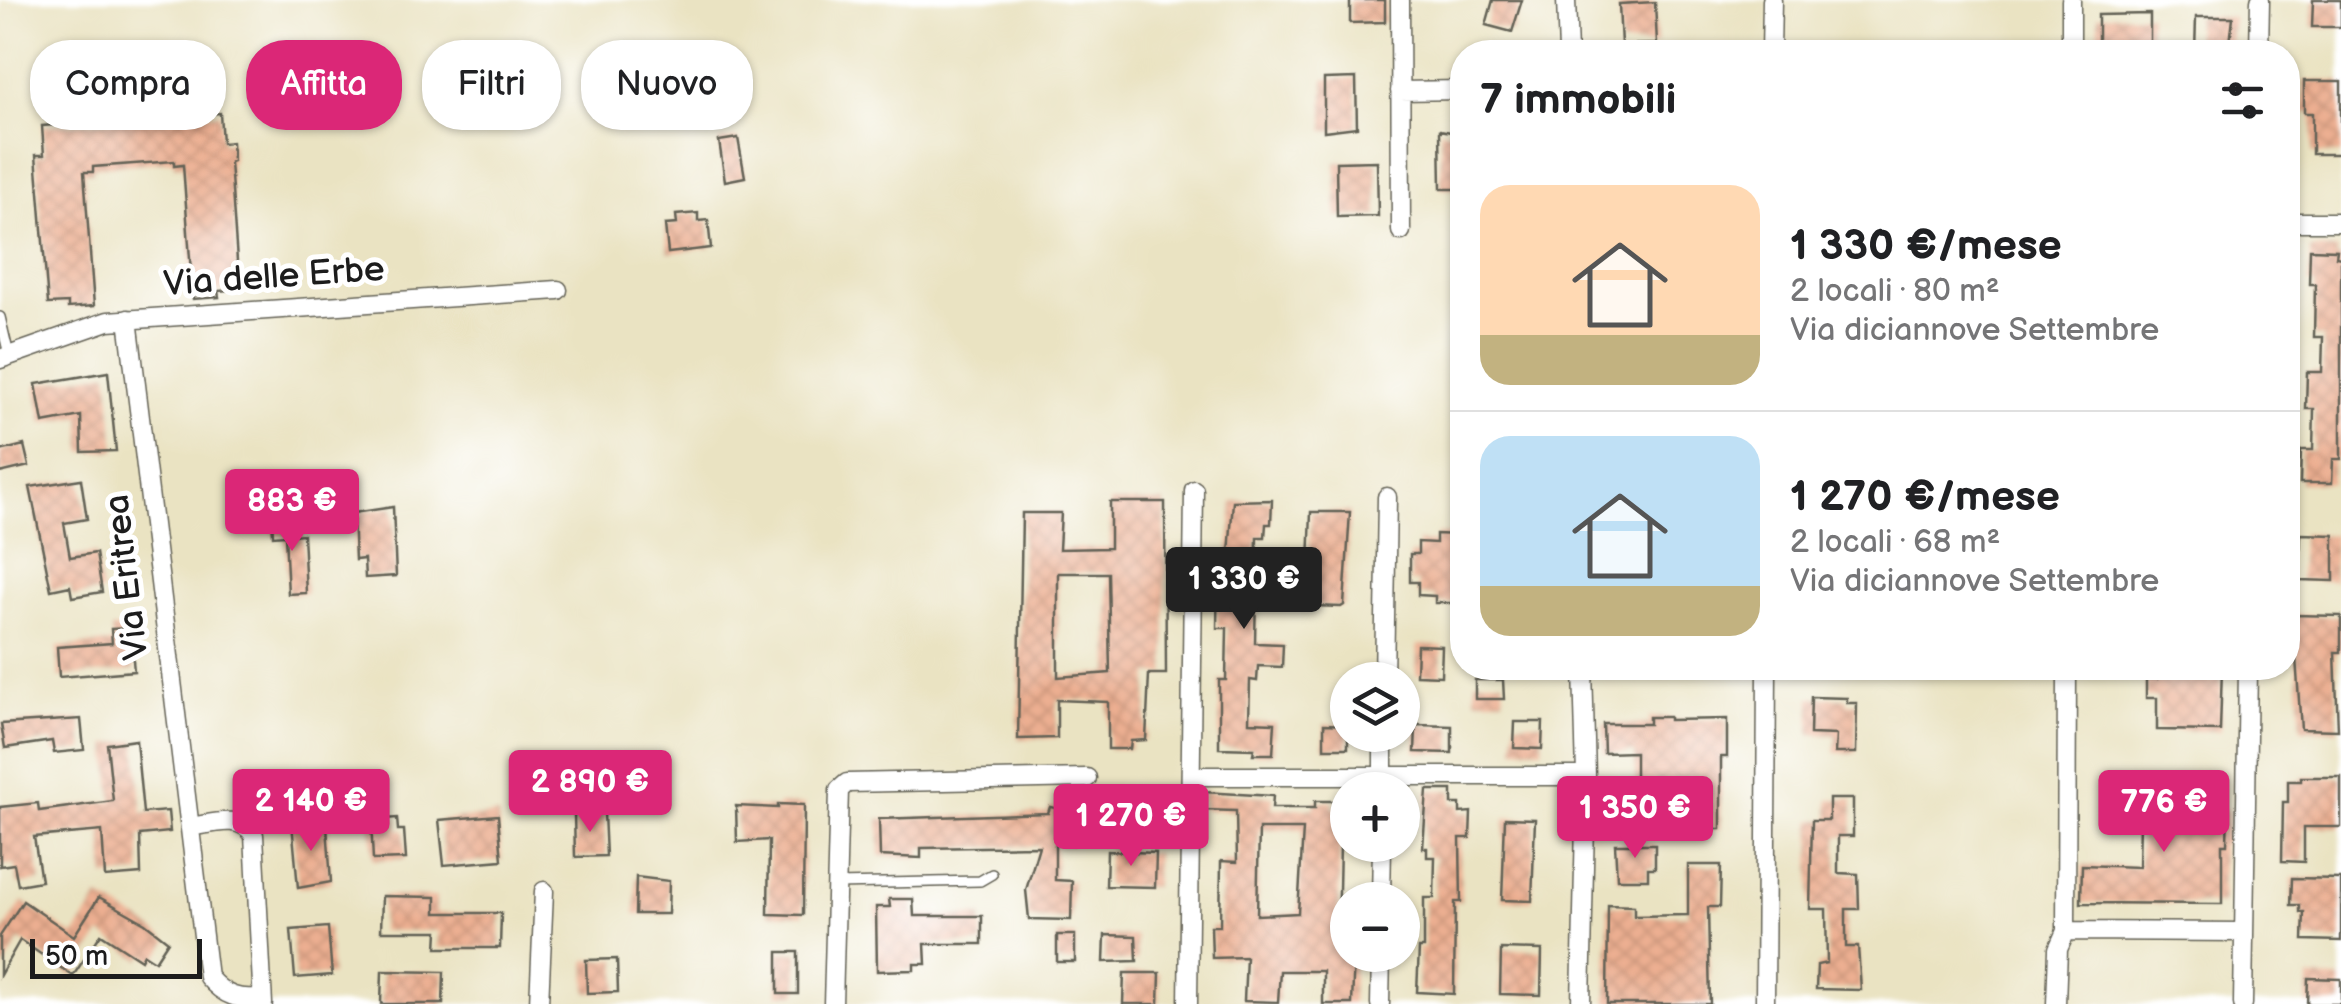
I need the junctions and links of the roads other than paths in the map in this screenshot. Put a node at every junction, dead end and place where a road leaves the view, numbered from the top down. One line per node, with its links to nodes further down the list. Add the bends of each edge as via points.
1 (1400, 0): 11 (street)
2 (1566, 0): 6 (street)
3 (1772, 0): 7 (street)
4 (2071, 0): 8 (street)
5 (2260, 0): 9 (street)
6 (1568, 40)
7 (1772, 40)
8 (2070, 40)
9 (2258, 40)
10 (1450, 90): 11 (street)
11 (1400, 91): 14 (street)
12 (2300, 222): 13 (street)
13 (2341, 222)
14 (1401, 231)
15 (558, 290): 17 (street, Via delle Erbe)
16 (0, 317): 18 (lane)
17 (128, 319): 18 (street, Via delle Erbe); 31 (street, Via Eritrea)
18 (5, 357)
19 (1194, 490): 26 (street)
20 (1386, 498): 21 (street)
21 (1384, 662)
22 (1583, 680): 27 (street)
23 (1767, 680): 44 (street)
24 (2068, 680): 35 (street)
25 (2248, 680): 36 (street)
26 (1191, 776): 29 (street); 41 (street)
27 (1586, 776): 30 (street); 43 (street)
28 (1087, 778): 33 (street, via 847,783 839,790)
29 (1330, 780)
30 (1420, 781)
31 (190, 827): 38 (street, Via Eritrea, via 208,977 230,996); 38 (street, Via Eritrea, via 239,821 254,835)
32 (992, 874): 33 (lane, via 980,881)
33 (836, 884): 40 (street)
34 (544, 892): 39 (street)
35 (2066, 932): 36 (street); 45 (street, via 2058,950)
36 (2244, 932): 46 (street)
37 (1381, 972): 42 (street)
38 (263, 1001)
39 (539, 1004)
40 (833, 1004)
41 (1188, 1004)
42 (1380, 1004)
43 (1581, 1004)
44 (1765, 1004)
45 (2056, 1004)
46 (2243, 1004)

